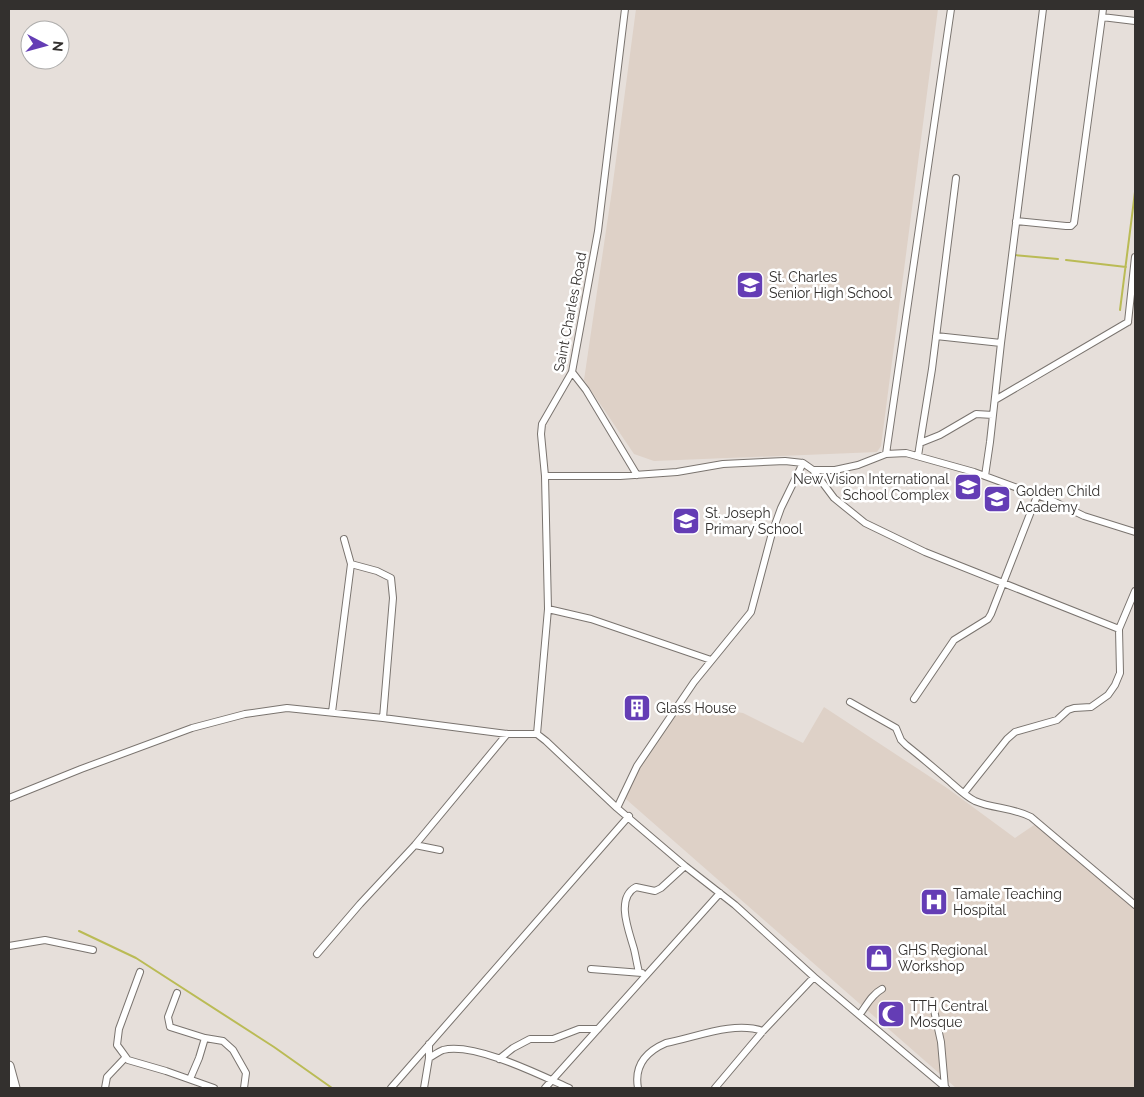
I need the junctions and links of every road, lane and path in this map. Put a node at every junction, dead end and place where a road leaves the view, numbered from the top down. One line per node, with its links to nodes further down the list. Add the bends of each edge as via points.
1 (625, 9): 14 (street, Saint Charles Road, via 598,231)
2 (951, 9): 18 (street)
3 (1043, 9): 8 (street)
4 (1103, 9): 5 (street)
5 (1102, 17): 6 (street); 8 (street, via 1074,223 1066,226)
6 (1135, 21)
7 (956, 178): 12 (street)
8 (1016, 221): 13 (street)
9 (1135, 258): 10 (street)
10 (1128, 322): 11 (street); 15 (street)
11 (1135, 324)
12 (936, 336): 13 (street); 17 (street)
13 (1000, 343): 15 (street)
14 (572, 372): 22 (street); 23 (street, Saint Charles Road, via 542,424)
15 (995, 400): 16 (street)
16 (993, 415): 17 (street, via 976,414); 24 (street)
17 (920, 443): 19 (street)
18 (886, 454): 19 (street); 21 (street, via 847,468)
19 (918, 456): 24 (street)
20 (803, 463): 21 (street); 22 (street, via 723,464); 33 (street, via 780,508 751,612)
21 (813, 470): 29 (street, via 834,498 865,523)
22 (637, 475): 23 (street)
23 (544, 476): 31 (street, Saint Charles Road)
24 (985, 476): 25 (street)
25 (1037, 496): 26 (street, via 1084,516); 29 (street)
26 (1135, 532)
27 (344, 539): 28 (street)
28 (351, 564): 36 (street); 37 (street, via 391,578 394,598)
29 (1003, 584): 32 (street); 34 (street, via 988,619 954,640)
30 (1135, 591): 32 (street)
31 (548, 609): 33 (street, via 591,619); 39 (street, Saint Charles Road)
32 (1119, 629): 40 (street, via 1120,673 1108,695 1091,707 1074,708 1057,720 1015,732)
33 (711, 660): 42 (street, via 637,766)
34 (914, 699)
35 (850, 702): 40 (street, via 896,728 902,740)
36 (332, 712): 37 (street); 41 (street, via 287,708 216,721)
37 (383, 718): 38 (street)
38 (507, 734): 39 (street); 44 (street)
39 (537, 734): 42 (street)
40 (964, 794): 48 (street, via 975,801 1031,817)
41 (9, 798)
42 (617, 808): 43 (street)
43 (629, 816): 46 (street); 64 (street)
44 (415, 845): 45 (street); 51 (street)
45 (440, 850)
46 (685, 866): 47 (street); 54 (street, via 661,888 654,891 636,887 627,896 625,917)
47 (720, 893): 55 (street); 56 (street)
48 (1135, 906)
49 (9, 946): 50 (street, via 45,940)
50 (93, 950)
51 (317, 954)
52 (591, 969): 54 (street)
53 (140, 972): 65 (street, via 118,1039 117,1045)
54 (639, 972): 55 (street)
55 (648, 974): 61 (street)
56 (814, 976): 60 (street); 62 (street)
57 (882, 990): 60 (street, via 876,992)
58 (177, 993): 63 (street, via 168,1017 170,1027)
59 (932, 1001): 81 (street, via 941,1042)
60 (860, 1014): 81 (street)
61 (598, 1029): 67 (street, via 579,1029 553,1039 530,1039); 70 (street)
62 (763, 1031): 79 (street, via 748,1027 732,1028 666,1043 642,1062 636,1074); 80 (street)
63 (205, 1038): 69 (street); 74 (street, via 224,1041 233,1050 246,1073)
64 (429, 1044): 66 (street); 75 (street)
65 (125, 1058): 69 (street); 72 (street, via 107,1077)
66 (429, 1058): 67 (street, via 443,1050 452,1050); 76 (street)
67 (499, 1059): 70 (street)
68 (9, 1066): 71 (main road)
69 (190, 1079): 73 (street)
70 (552, 1080): 77 (street); 78 (street)
71 (15, 1088)
72 (105, 1088)
73 (214, 1088)
74 (244, 1088)
75 (391, 1088)
76 (424, 1088)
77 (545, 1088)
78 (569, 1088)
79 (638, 1088)
80 (715, 1088)
81 (945, 1088)

